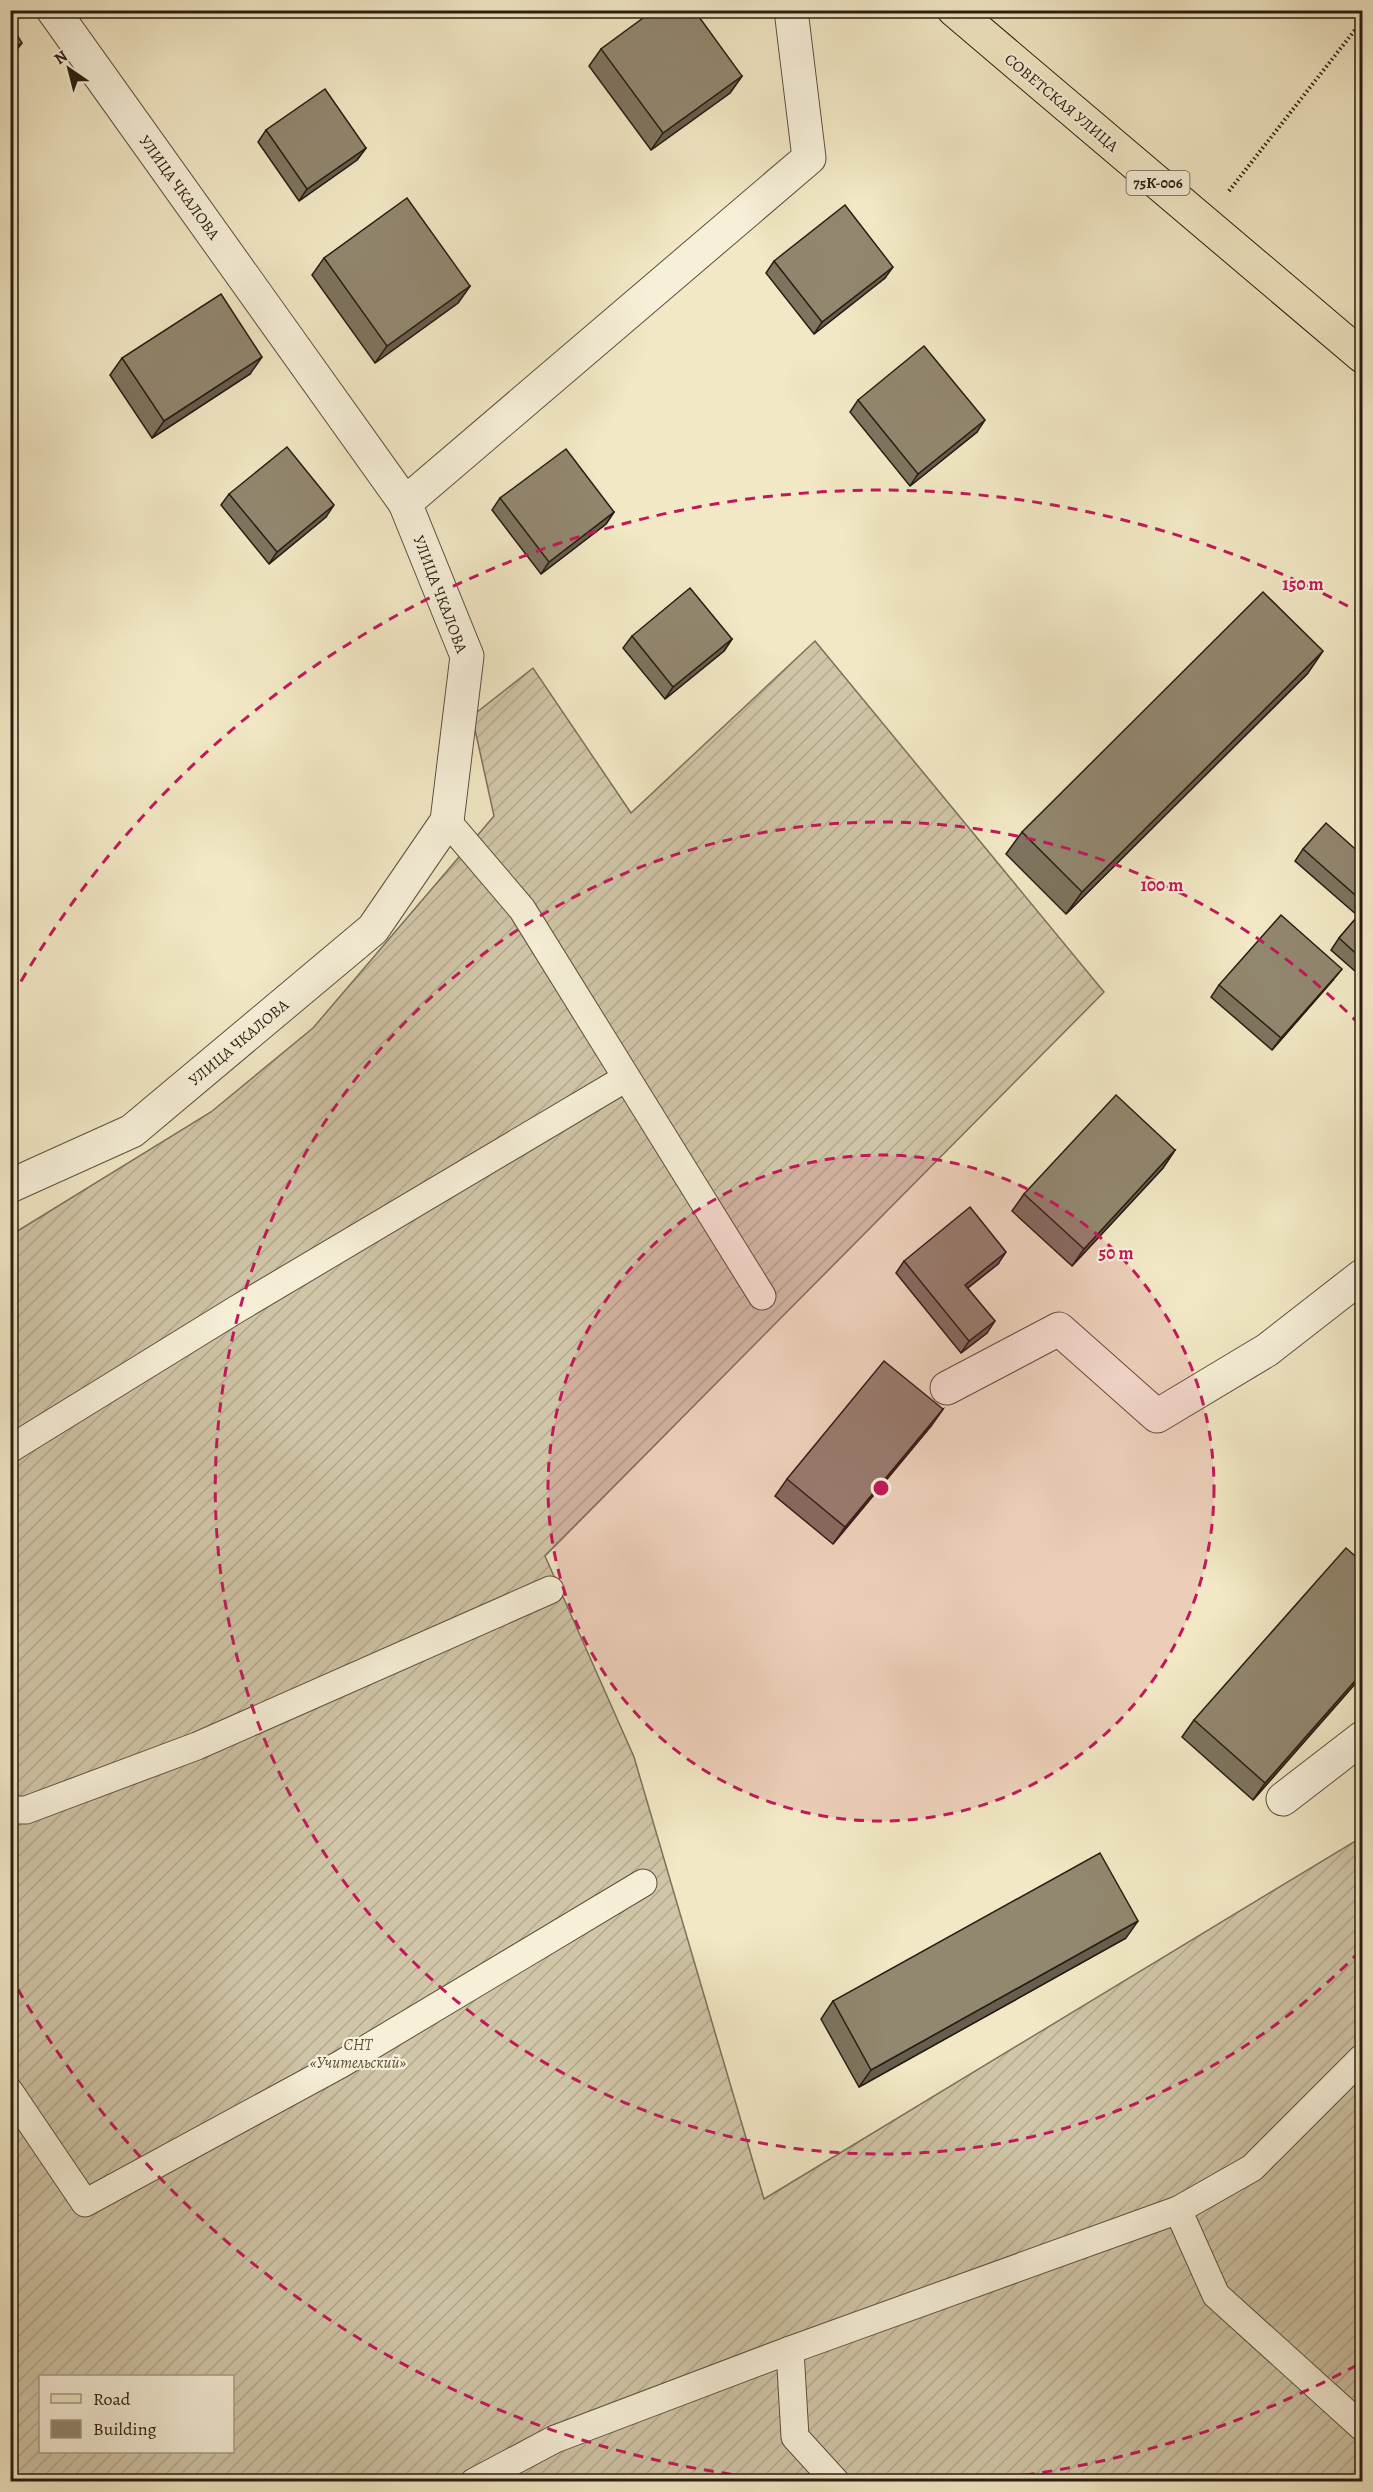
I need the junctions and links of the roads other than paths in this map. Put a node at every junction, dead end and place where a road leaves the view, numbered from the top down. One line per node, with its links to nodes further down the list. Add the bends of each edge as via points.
1 (53, 10): 5 (street, УЛИЦА ЧКАЛОВА)
2 (791, 10): 5 (street, via 809,158)
3 (954, 10): 4 (main road, СОВЕТСКАЯ УЛИЦА / 75К-006)
4 (1362, 356)
5 (405, 503): 6 (street, УЛИЦА ЧКАЛОВА, via 467,656)
6 (447, 821): 7 (lane, via 522,909); 8 (street, УЛИЦА ЧКАЛОВА, via 373,929 150,1116 132,1131)
7 (626, 1078): 10 (lane); 12 (lane, via 247,1302)
8 (10, 1186)
9 (1362, 1276): 11 (street, via 1267,1350 1157,1416 1059,1329)
10 (762, 1296)
11 (947, 1388)
12 (10, 1449)
13 (550, 1590): 16 (lane, via 197,1746 26,1810)
14 (1362, 1738): 15 (street)
15 (1283, 1799)
16 (10, 1810)
17 (643, 1883): 19 (lane, via 341,2064 85,2203)
18 (1362, 2058): 20 (lane, via 1252,2168)
19 (10, 2092)
20 (1178, 2210): 21 (lane); 22 (lane, via 1216,2295)
21 (790, 2350): 23 (lane, via 555,2439); 24 (lane, via 795,2437)
22 (1362, 2427)
23 (474, 2481)
24 (836, 2481)

